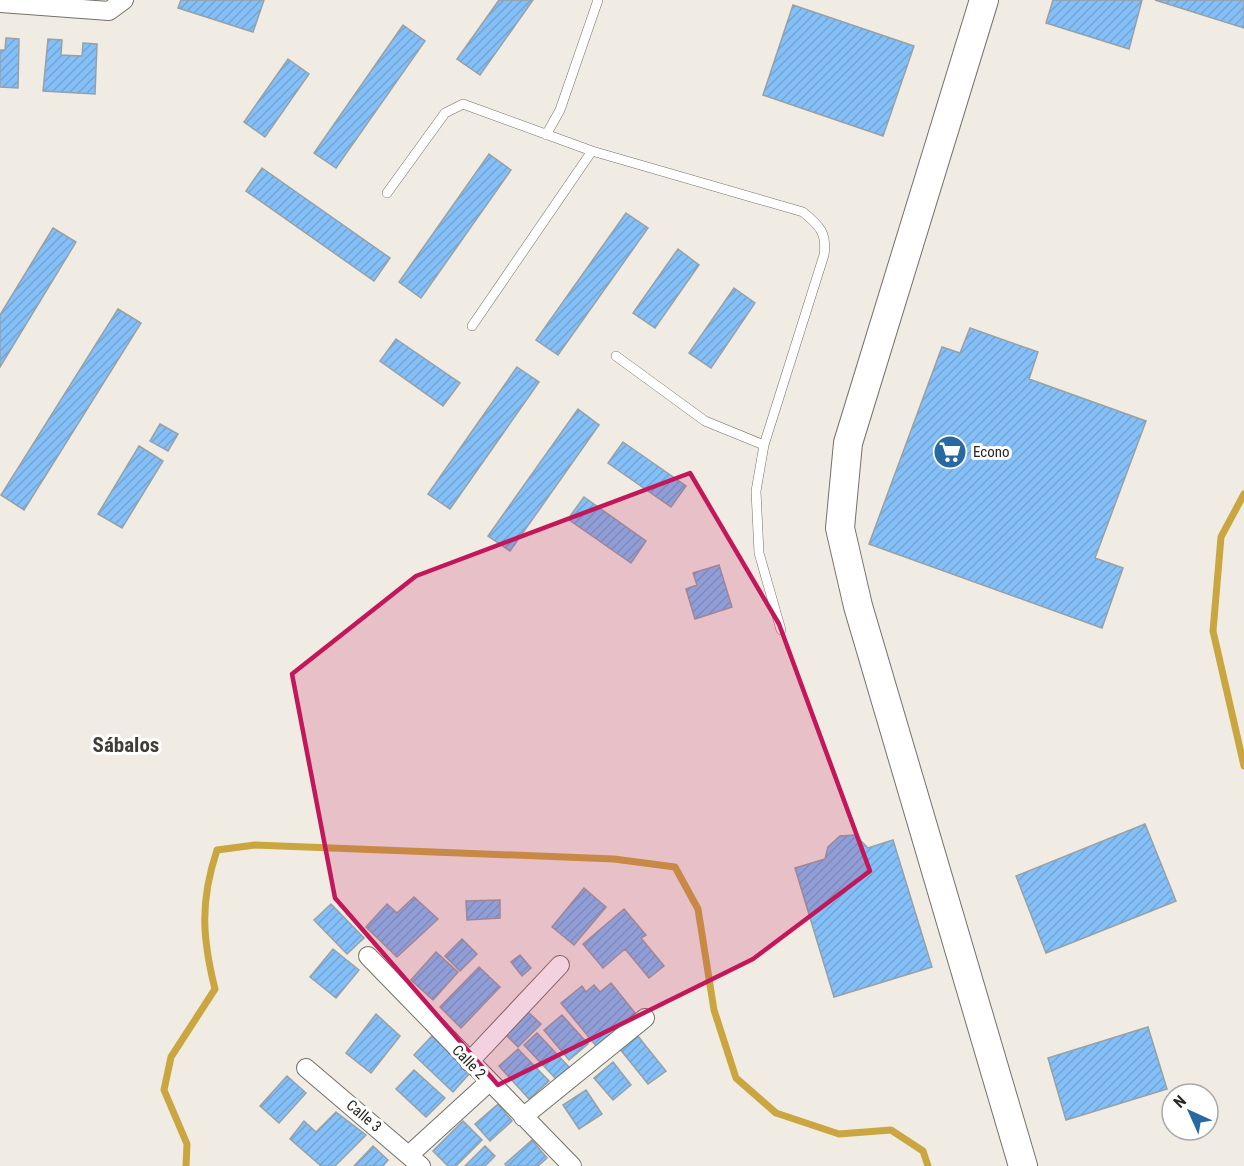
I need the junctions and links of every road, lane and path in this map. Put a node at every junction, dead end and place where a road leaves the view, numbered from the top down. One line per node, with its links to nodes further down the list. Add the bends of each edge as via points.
1 (124, 0): 4 (street, via 109,11)
2 (598, 0): 5 (lane, via 560,110)
3 (984, 0): 21 (main road, via 848,444 840,528 858,606)
4 (0, 3)
5 (546, 135): 6 (lane); 7 (lane, via 463,104 445,113)
6 (591, 151): 8 (lane); 10 (lane, via 803,213 820,226 826,240 824,255)
7 (387, 193)
8 (472, 326)
9 (616, 356): 10 (lane, via 705,421)
10 (764, 445): 11 (lane, via 756,491 759,553)
11 (781, 630)
12 (368, 956): 15 (street, Calle 2)
13 (560, 965): 15 (street)
14 (645, 1018): 18 (street)
15 (469, 1062): 17 (street, Calle 2)
16 (306, 1068): 19 (street, Calle 3)
17 (489, 1083): 18 (street, Calle 2); 19 (street)
18 (523, 1116): 20 (street, Calle 2)
19 (415, 1160)
20 (572, 1166)
21 (1023, 1166)

